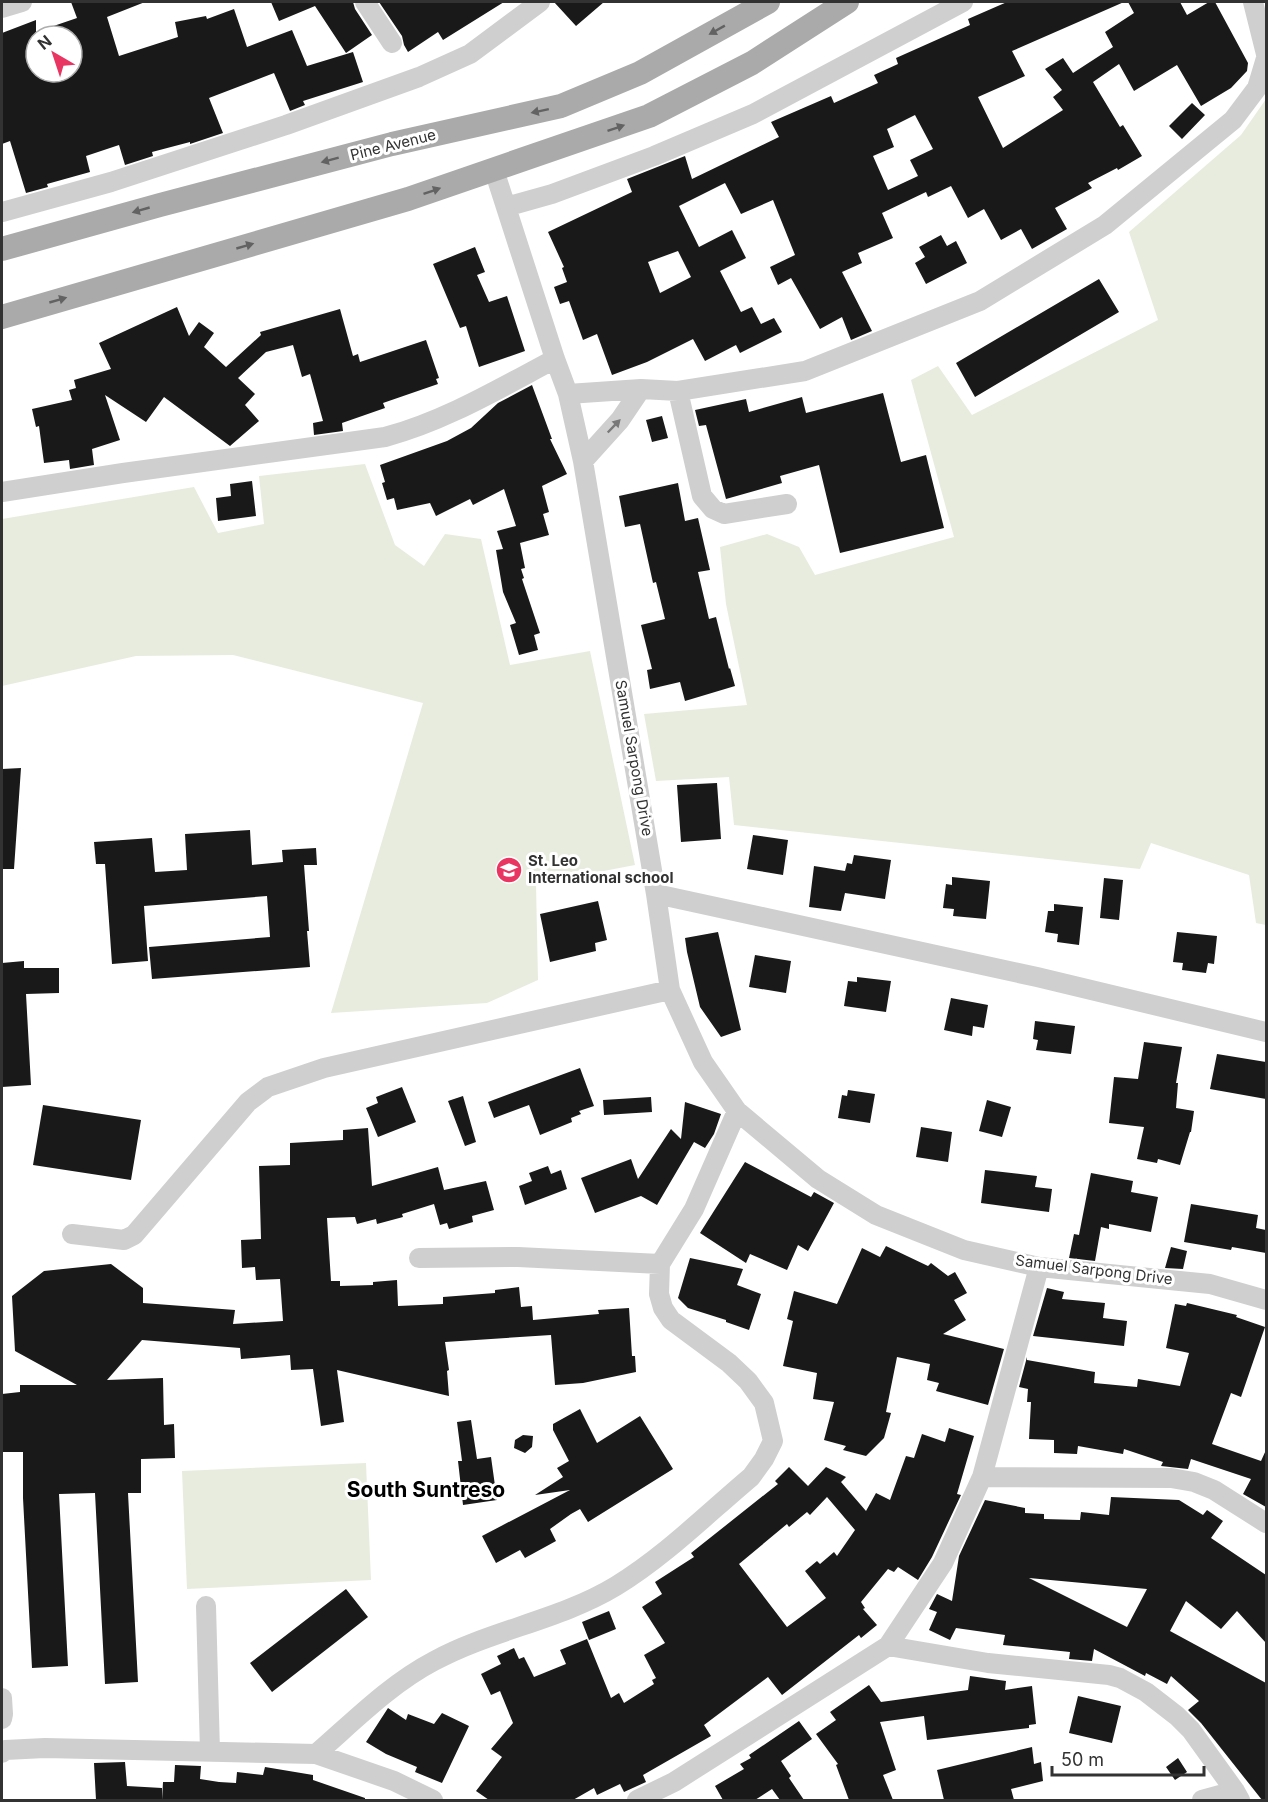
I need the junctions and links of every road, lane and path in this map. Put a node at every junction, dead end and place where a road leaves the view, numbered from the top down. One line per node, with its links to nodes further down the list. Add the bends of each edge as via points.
1 (22, 2): 8 (street)
2 (365, 2): 9 (street)
3 (540, 2): 13 (street, via 470,54 419,78 122,179)
4 (768, 2): 14 (main road, Pine Avenue, one-way to 14, via 640,73 561,106 392,144)
5 (847, 2): 11 (main road, one-way to 5, via 649,116 752,63)
6 (963, 2): 12 (street, via 753,114 654,156)
7 (1253, 2): 10 (street)
8 (2, 8)
9 (392, 43)
10 (1266, 56): 18 (street, via 1257,88 1233,120 1105,225 980,301 805,371)
11 (494, 170): 12 (street, Samuel Sarpong Drive); 15 (main road, one-way to 11, via 408,199)
12 (506, 207): 16 (street, Samuel Sarpong Drive)
13 (2, 212)
14 (2, 249)
15 (2, 317)
16 (555, 359): 19 (street, Samuel Sarpong Drive); 21 (street, via 443,417 385,437)
17 (641, 389): 18 (street); 19 (street); 20 (street, one-way to 17)
18 (678, 391): 22 (street, via 702,496 713,509 724,514)
19 (568, 394): 20 (street, Samuel Sarpong Drive)
20 (584, 461): 23 (street, Samuel Sarpong Drive)
21 (2, 492)
22 (787, 504)
23 (656, 894): 24 (street, Samuel Sarpong Drive); 25 (street, via 1038,977)
24 (670, 990): 26 (street, Samuel Sarpong Drive, via 703,1062); 27 (street, via 324,1068 268,1087 248,1102 134,1235 124,1240)
25 (1266, 1032)
26 (737, 1111): 29 (street, via 694,1209); 30 (street, Samuel Sarpong Drive, via 818,1179 876,1215 964,1250)
27 (72, 1234)
28 (419, 1258): 29 (street, via 518,1257)
29 (660, 1264): 40 (street, via 660,1294 671,1320 729,1363 764,1403 773,1441 764,1460 751,1477 640,1570 578,1604 434,1661 370,1707)
30 (1039, 1267): 31 (street, Samuel Sarpong Drive, via 1210,1284); 32 (street)
31 (1266, 1300)
32 (982, 1477): 33 (street, via 1171,1478 1214,1490); 35 (street, via 943,1563)
33 (1266, 1523)
34 (206, 1606): 39 (street)
35 (888, 1646): 41 (street, via 1126,1680 1177,1716); 43 (street, via 674,1782)
36 (2, 1698): 37 (street)
37 (2, 1719)
38 (3, 1749): 39 (street)
39 (210, 1752): 40 (street)
40 (316, 1754): 42 (street, via 394,1781)
41 (1237, 1796): 44 (street)
42 (433, 1800)
43 (637, 1800)
44 (1202, 1800)

